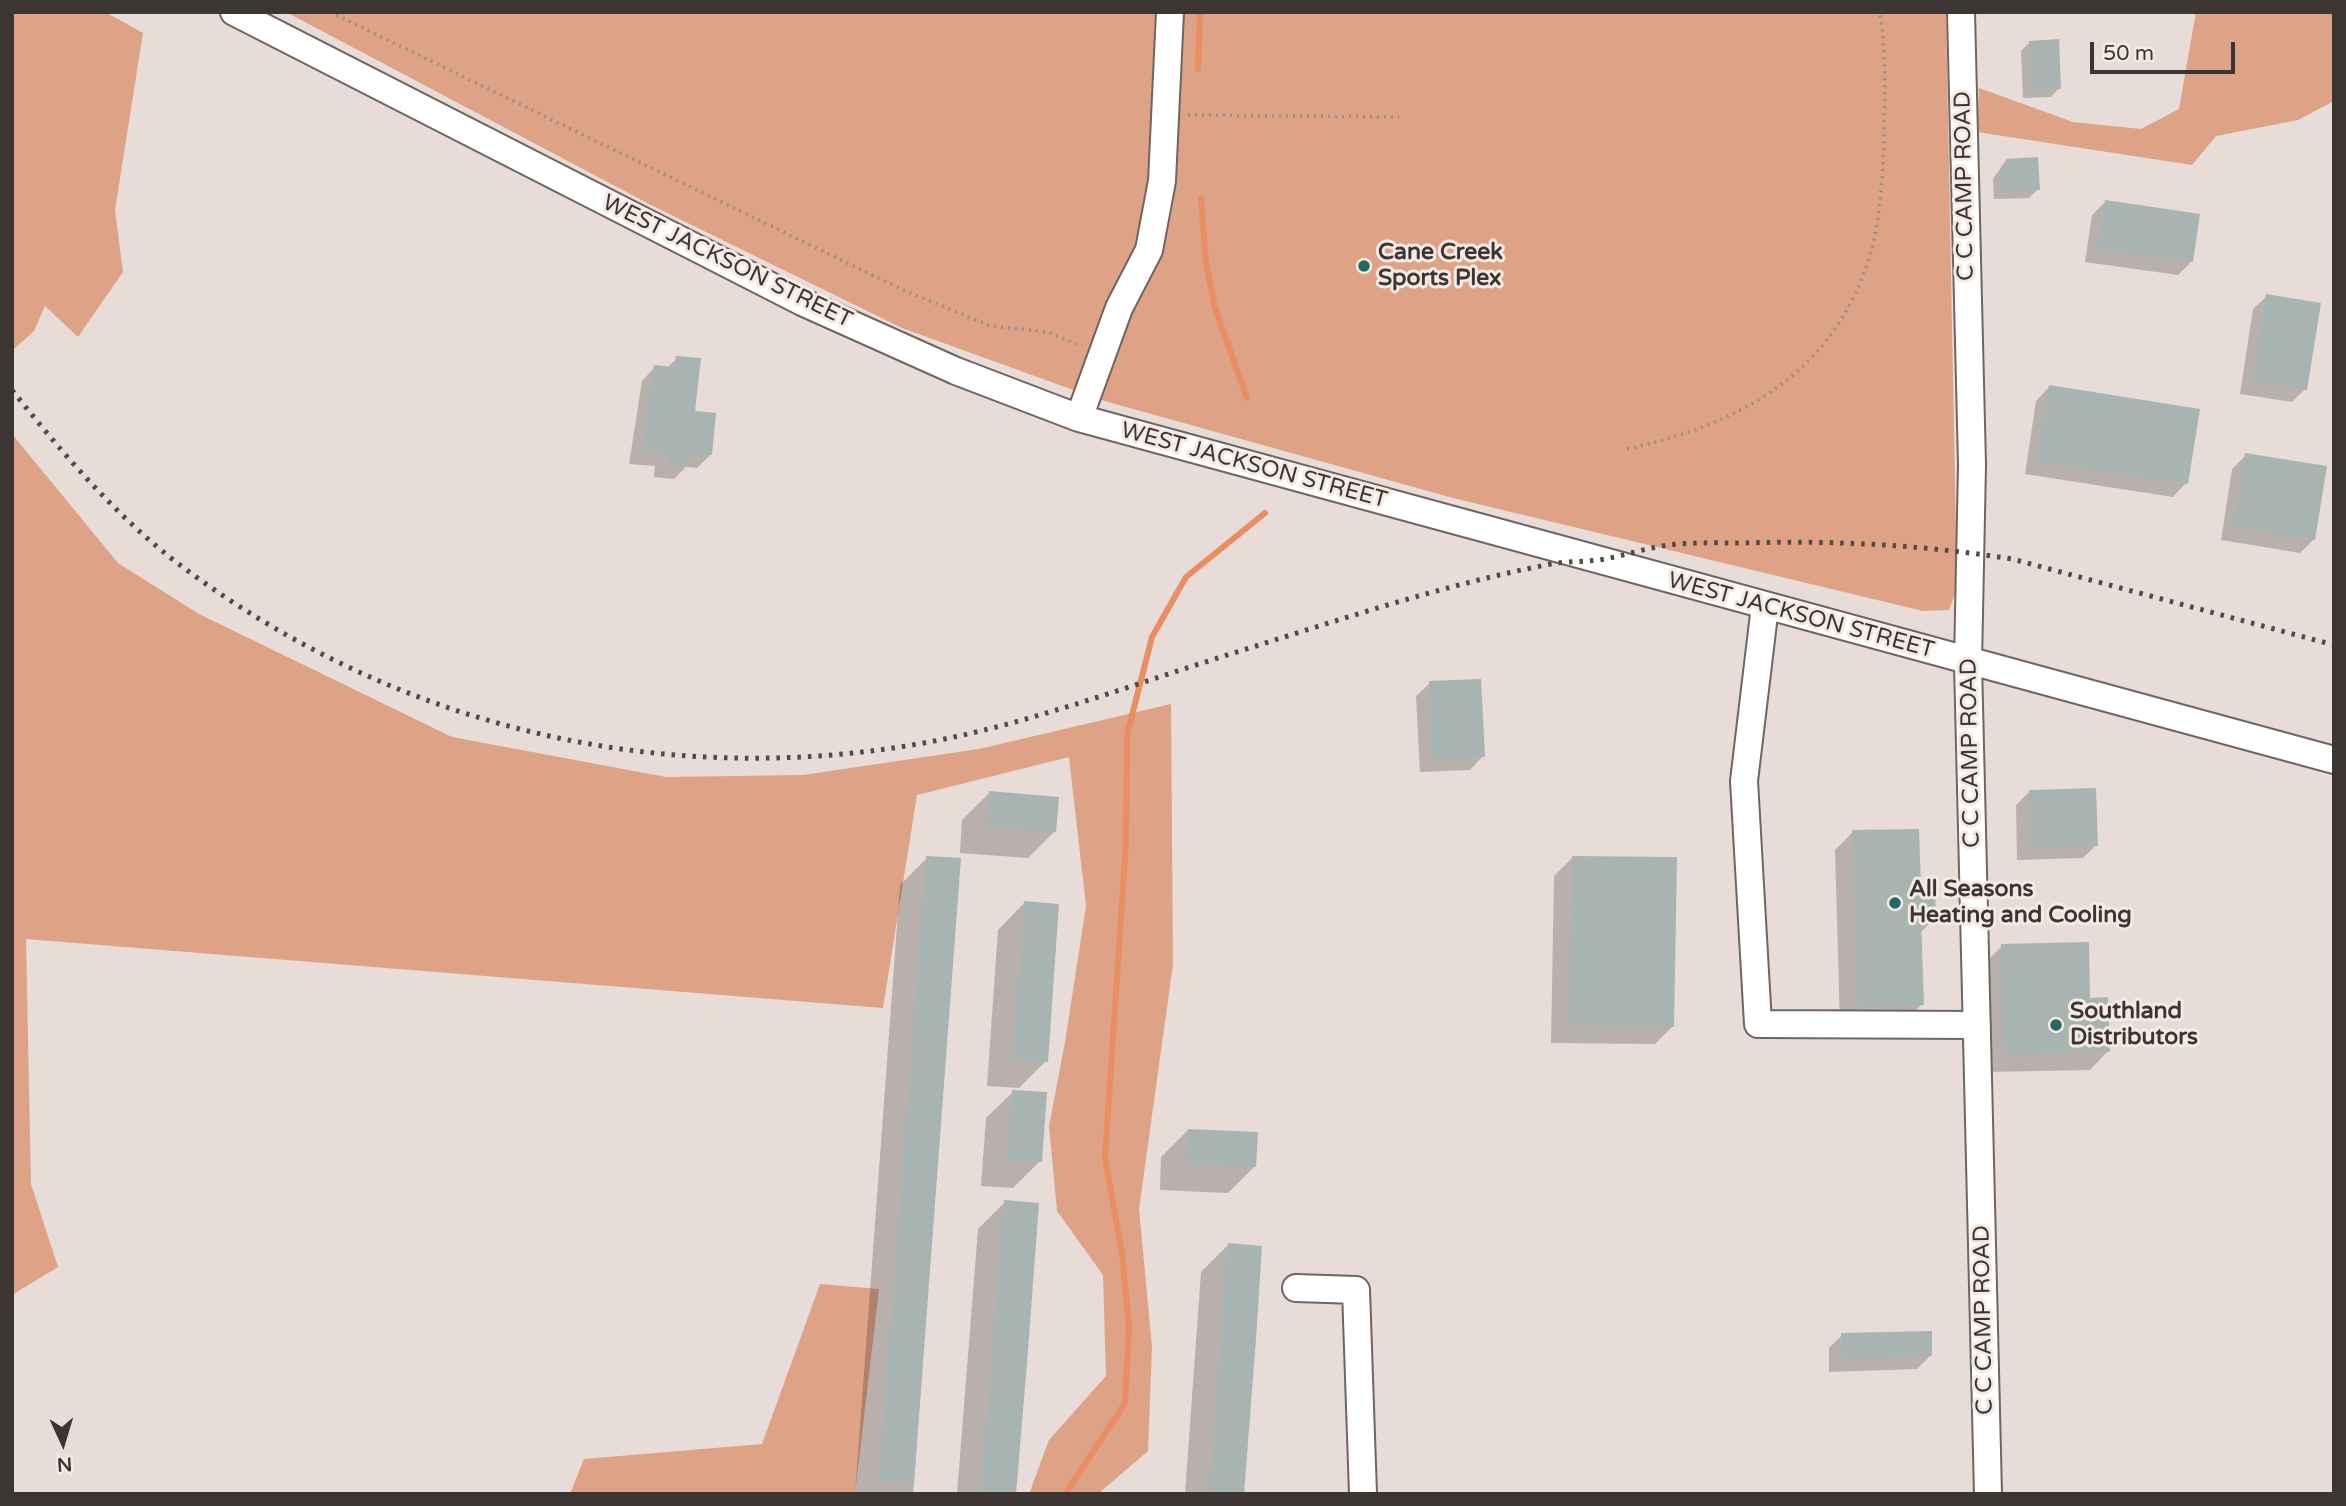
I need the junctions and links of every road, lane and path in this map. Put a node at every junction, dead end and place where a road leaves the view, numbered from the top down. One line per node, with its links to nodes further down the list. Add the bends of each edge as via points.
1 (234, 12): 9 (street, WEST JACKSON STREET, via 802,302 956,371)
2 (330, 12): 8 (path, via 903,290 991,326 1048,332)
3 (1170, 12): 9 (street, via 1161,181 1149,250 1119,308)
4 (1880, 12): 10 (path, via 1885,79 1878,214 1864,272 1840,318 1803,364 1755,405 1698,431)
5 (1961, 12): 12 (street, C C CAMP ROAD, via 1972,465)
6 (1185, 115): 7 (path)
7 (1399, 117)
8 (1092, 352)
9 (1079, 418): 11 (street, WEST JACKSON STREET)
10 (1627, 449)
11 (1765, 606): 12 (street, WEST JACKSON STREET); 14 (street, via 1744,781 1758,1024)
12 (1968, 663): 13 (street, WEST JACKSON STREET); 14 (street, C C CAMP ROAD)
13 (2334, 760)
14 (1977, 1025): 17 (street, C C CAMP ROAD)
15 (1296, 1288): 16 (street, via 1356,1290)
16 (1363, 1494)
17 (1988, 1494)

